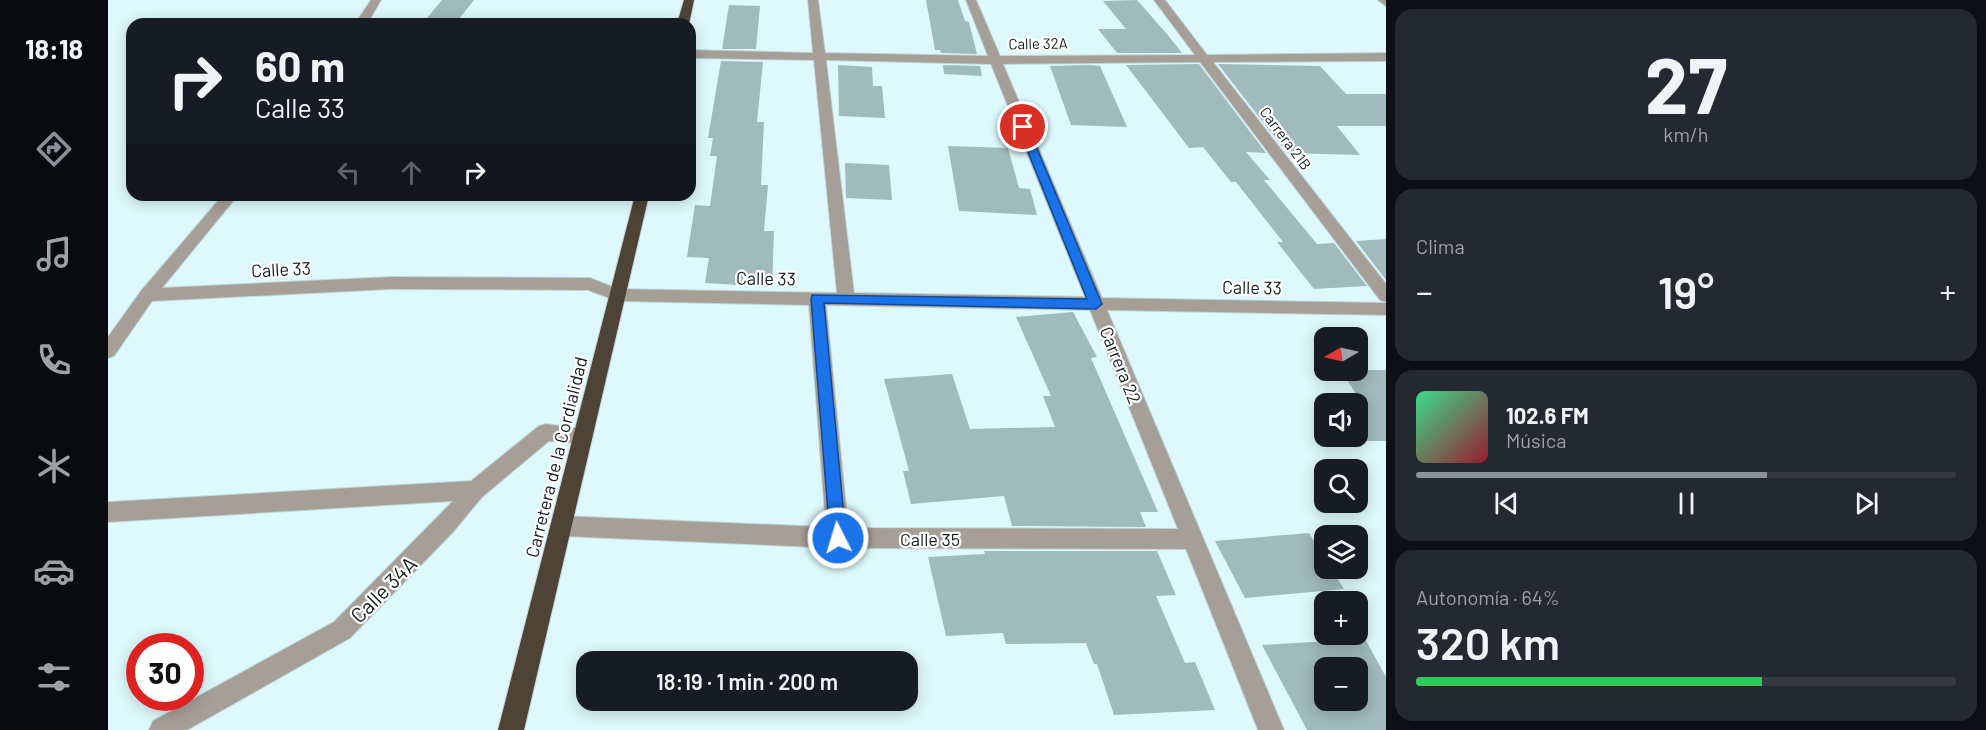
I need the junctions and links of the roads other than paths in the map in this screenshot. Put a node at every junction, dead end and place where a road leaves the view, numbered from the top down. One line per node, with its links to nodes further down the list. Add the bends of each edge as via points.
1 (376, 0): 6 (street)
2 (689, 0): 7 (highway)
3 (813, 0): 10 (street)
4 (971, 0): 12 (street, Carrera 22)
5 (1159, 0): 11 (street, Carrera 21B)
6 (365, 18)
7 (684, 18)
8 (696, 54): 10 (street, Calle 32A)
9 (1386, 57): 11 (street, Calle 32A)
10 (819, 58): 12 (street, Calle 32A); 19 (street)
11 (1204, 58): 12 (street, Calle 32A); 17 (street, Carrera 21B)
12 (996, 60): 20 (street, Carrera 22)
13 (226, 201): 15 (street)
14 (640, 201): 16 (highway, Carretera de la Cordialidad)
15 (147, 295): 16 (street, Calle 33, via 391,283 590,284); 22 (street)
16 (617, 295): 18 (street, Calle 33); 23 (highway, Carretera de la Cordialidad)
17 (1386, 296)
18 (817, 299): 19 (street, Calle 33); 27 (street)
19 (846, 299): 20 (street, Calle 33)
20 (1096, 304): 21 (street, Calle 33); 28 (street, Carrera 22)
21 (1386, 309)
22 (108, 351)
23 (583, 436): 24 (street, Calle 34A, via 546,432); 26 (highway, Carretera de la Cordialidad)
24 (475, 490): 25 (street); 29 (street, Calle 34A, via 446,525 342,630)
25 (108, 512)
26 (561, 526): 27 (street, Calle 35); 30 (highway, Carretera de la Cordialidad)
27 (838, 538): 28 (street, Calle 35)
28 (1192, 539): 31 (street, Carrera 22)
29 (162, 730)
30 (511, 730)
31 (1271, 730)

